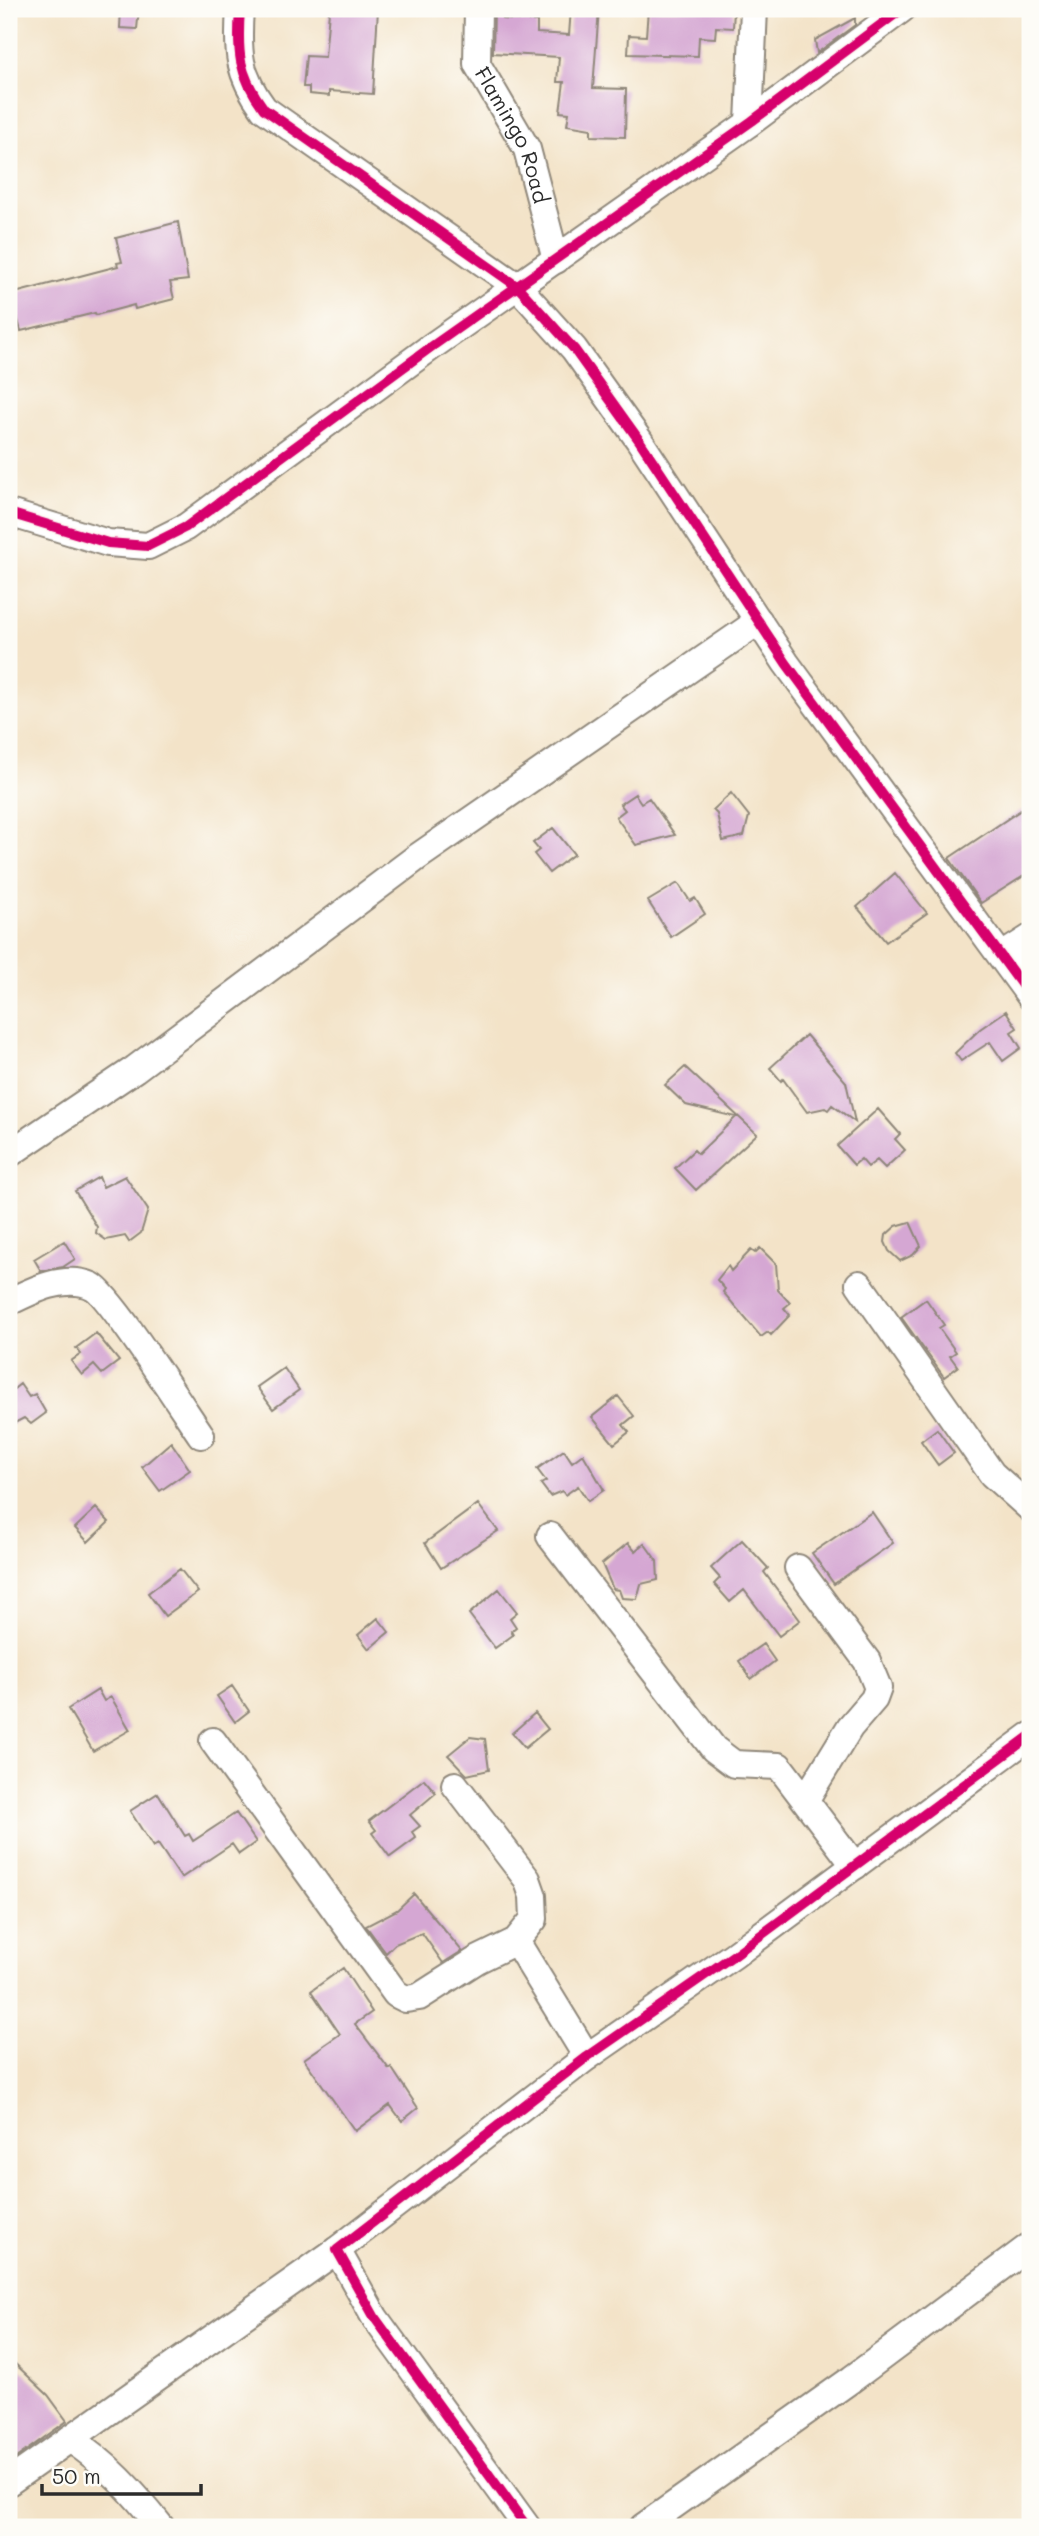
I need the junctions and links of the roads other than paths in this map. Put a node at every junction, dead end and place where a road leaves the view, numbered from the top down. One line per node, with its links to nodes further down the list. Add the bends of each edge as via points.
1 (240, 9): 7 (street, via 240,60 246,85 264,109)
2 (478, 9): 6 (street, Flamingo Road, via 477,64 527,149)
3 (754, 9): 5 (street)
4 (902, 9): 5 (street)
5 (749, 123): 6 (street)
6 (556, 260): 7 (street)
7 (518, 287): 8 (street, via 186,527 148,546 108,543); 9 (street, via 603,389)
8 (9, 513)
9 (759, 621): 11 (street); 13 (street, via 416,858 135,1069)
10 (1030, 938): 11 (street)
11 (1002, 956): 12 (street)
12 (1030, 996)
13 (9, 1154)
14 (859, 1284): 17 (street, via 992,1474)
15 (9, 1301): 16 (street, via 72,1281 94,1287)
16 (201, 1435)
17 (1030, 1508)
18 (551, 1536): 23 (street, via 713,1749 734,1764 779,1766)
19 (798, 1568): 23 (street, via 867,1661 878,1688)
20 (1030, 1736): 24 (street)
21 (213, 1741): 25 (street, via 396,1994 406,1999 419,1997)
22 (455, 1786): 25 (street, via 527,1879 534,1919)
23 (806, 1799): 24 (street)
24 (855, 1866): 26 (street)
25 (516, 1941): 26 (street)
26 (587, 2057): 28 (street)
27 (1030, 2246): 33 (street)
28 (337, 2250): 29 (street); 32 (street, via 374,2318)
29 (70, 2439): 30 (street); 31 (street, via 134,2492)
30 (9, 2482)
31 (161, 2527)
32 (527, 2527)
33 (643, 2527)

